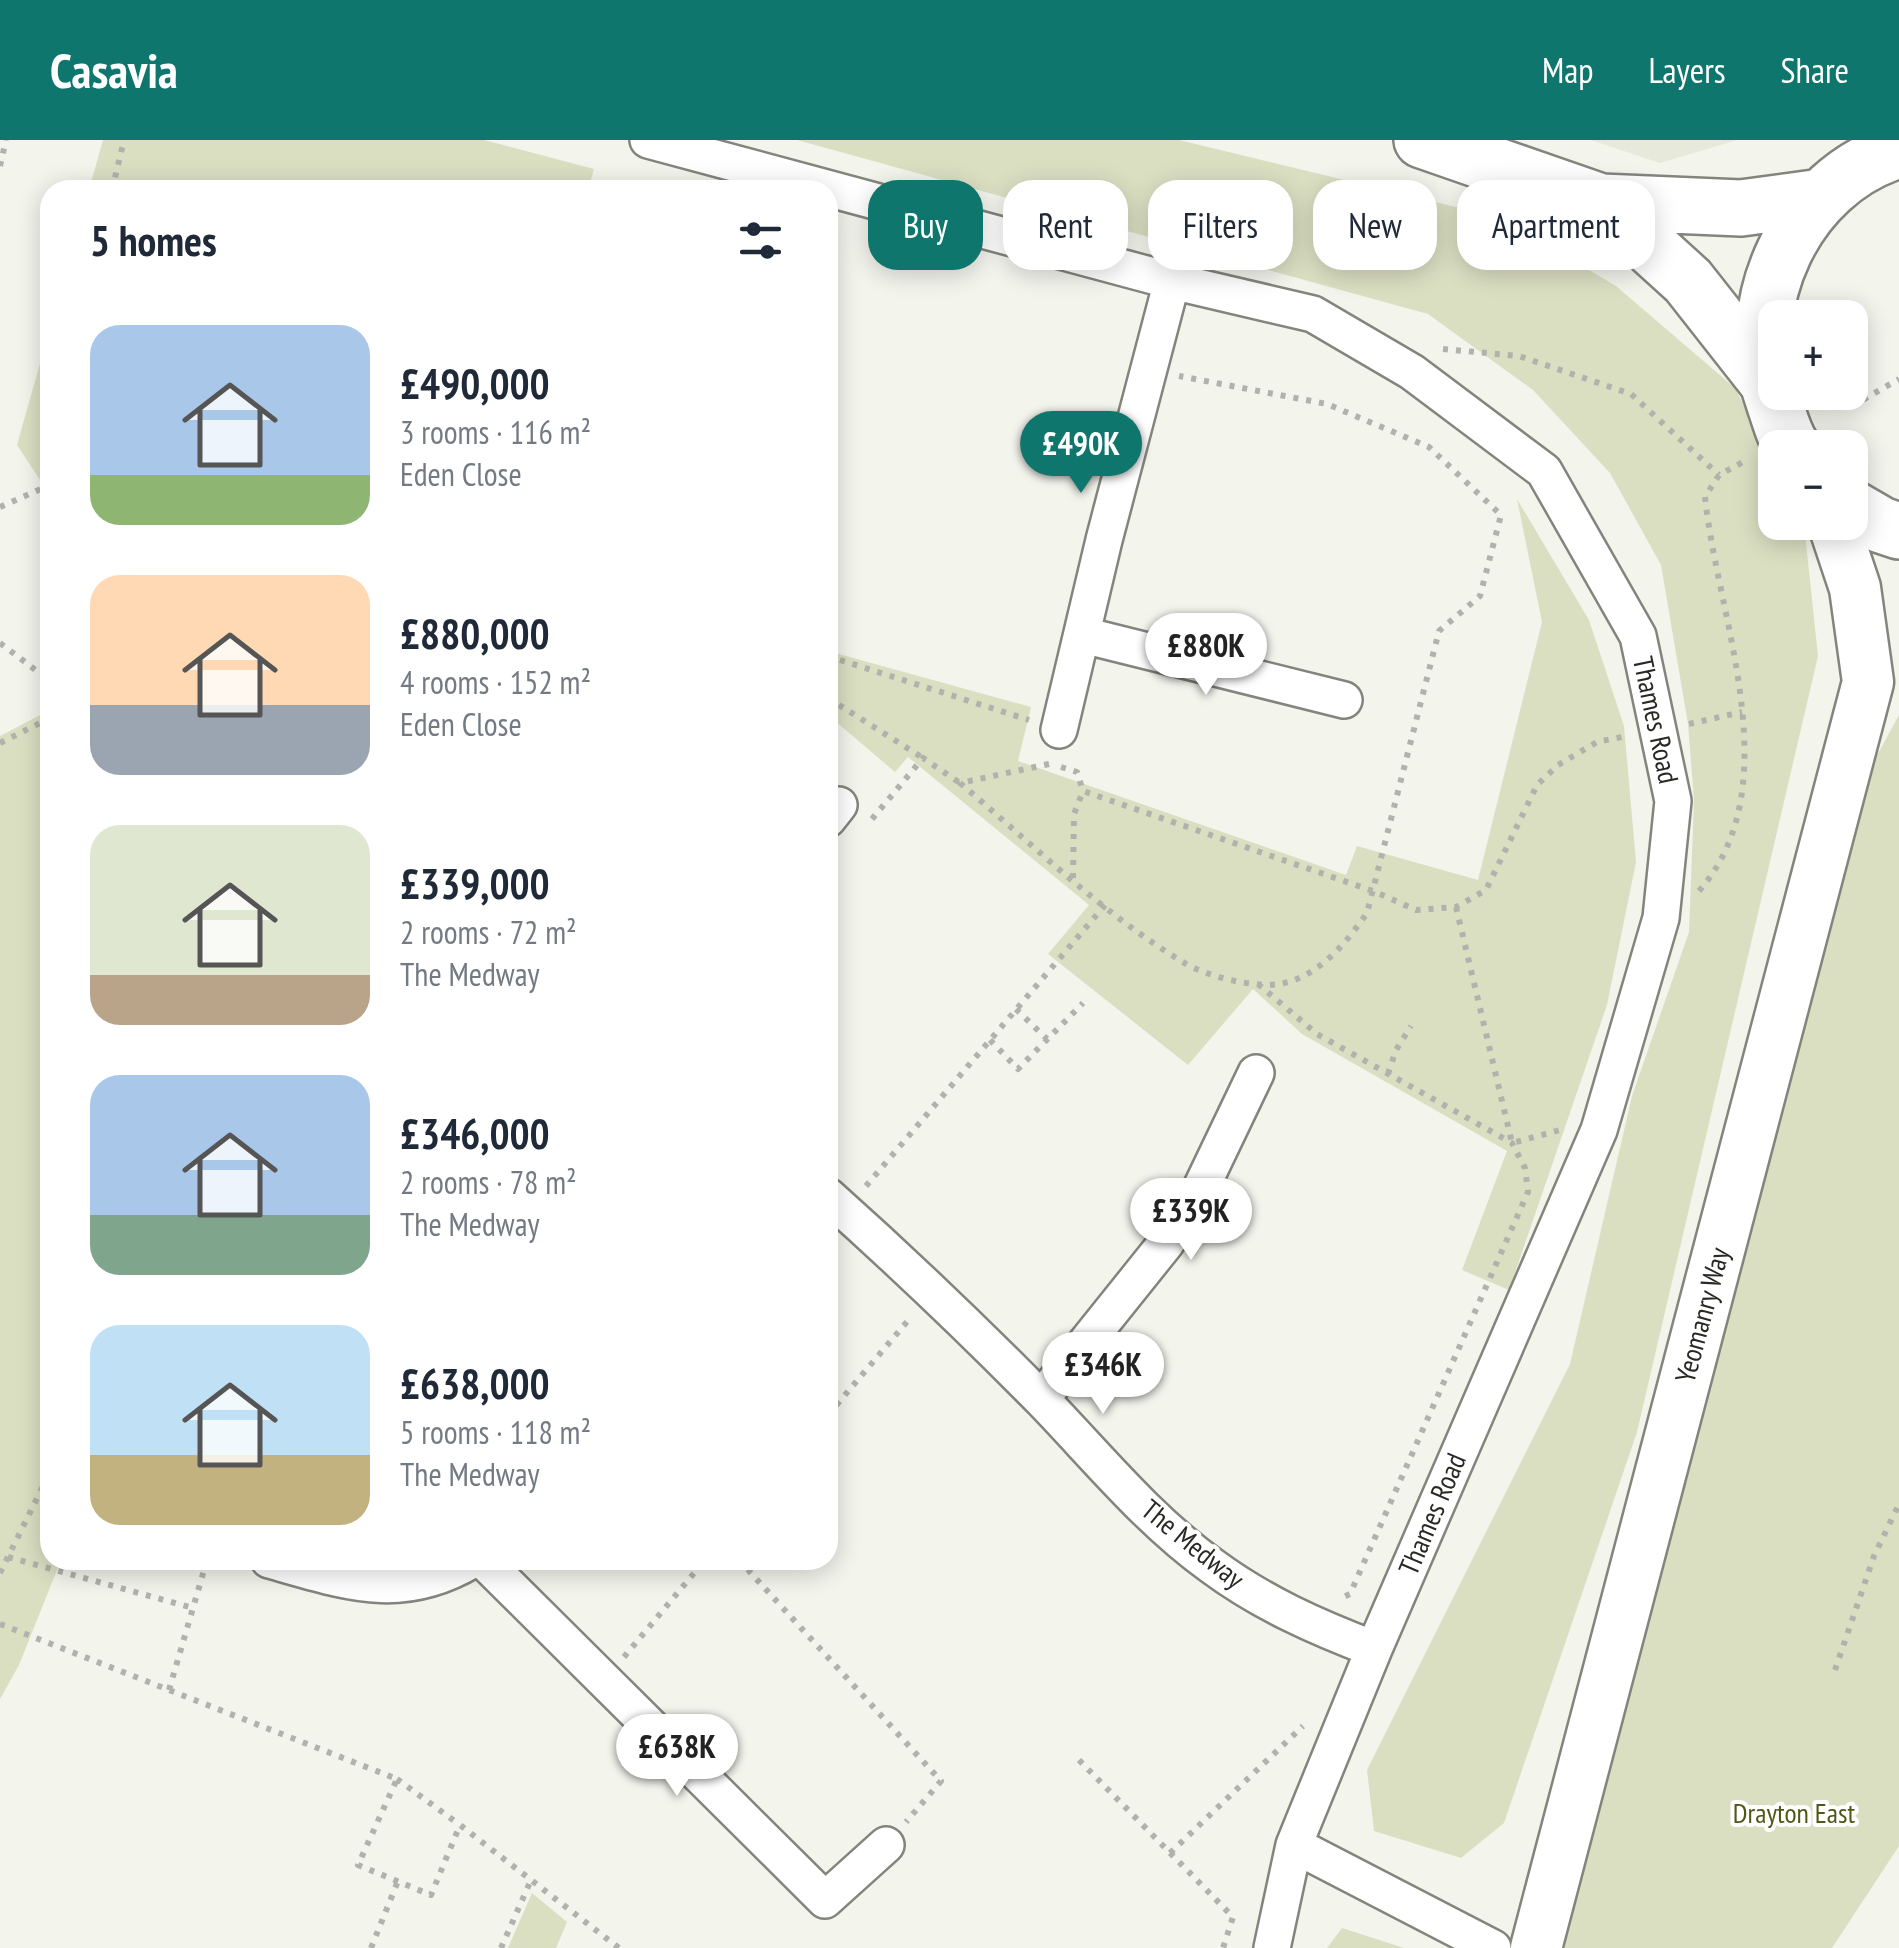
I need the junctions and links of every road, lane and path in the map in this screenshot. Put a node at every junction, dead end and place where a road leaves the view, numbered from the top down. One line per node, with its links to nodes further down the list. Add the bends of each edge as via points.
1 (6, 140): 6 (path)
2 (124, 140): 8 (path)
3 (648, 140): 7 (street, Thames Road)
4 (1422, 140): 9 (highway)
5 (1899, 150): 10 (highway, via 1878,156)
6 (0, 166)
7 (734, 177)
8 (114, 180)
9 (1537, 180)
10 (1822, 197): 12 (highway, via 1741,208); 15 (highway, via 1780,254)
11 (838, 202): 14 (street, Thames Road)
12 (1655, 204)
13 (1655, 251): 17 (highway, via 1688,281)
14 (1172, 281): 16 (street); 18 (street, Thames Road, via 1314,314)
15 (1767, 300)
16 (1148, 370): 28 (street); 46 (path, via 1344,411 1429,447 1501,516 1480,596 1439,631)
17 (1758, 370)
18 (1412, 372): 22 (path, via 1438,348 1538,362 1631,394); 49 (street, Thames Road, via 1544,471 1638,636 1674,801)
19 (1899, 380): 20 (path)
20 (1868, 397)
21 (1758, 459): 22 (path)
22 (1719, 475): 35 (path, via 1705,497)
23 (40, 489): 24 (path)
24 (0, 506)
25 (1868, 517): 26 (highway)
26 (1899, 531)
27 (1839, 540): 31 (street, Yeomanry Way)
28 (1083, 635): 33 (street); 40 (street)
29 (0, 643): 32 (path)
30 (840, 660): 40 (path)
31 (1883, 666): 99 (street, Yeomanry Way)
32 (40, 673)
33 (1344, 700)
34 (838, 704): 41 (path)
35 (1742, 712): 37 (path); 49 (path, via 1746,779 1726,849 1701,889)
36 (40, 723): 39 (path)
37 (1693, 723)
38 (1628, 736): 48 (path, via 1597,742 1558,765 1537,786 1486,890)
39 (0, 743)
40 (1055, 747): 42 (path); 43 (path, via 1078,772)
41 (923, 758): 42 (path); 44 (path, via 864,830)
42 (960, 783): 45 (path)
43 (1082, 791): 45 (path, via 1074,814); 46 (path)
44 (838, 815)
45 (1073, 878): 47 (path)
46 (1373, 891): 48 (path, via 1416,910); 50 (path, via 1345,944 1316,968 1280,984)
47 (1105, 905): 50 (path, via 1185,964 1226,980); 52 (path)
48 (1456, 906): 59 (path)
49 (1661, 918): 80 (street, Thames Road, via 1599,1130)
50 (1256, 982): 57 (path, via 1317,1034)
51 (1082, 1003): 55 (path)
52 (1016, 1009): 54 (path); 55 (path)
53 (1411, 1026): 57 (path)
54 (990, 1040): 55 (path, via 1018,1069); 60 (path)
55 (1047, 1040)
56 (1256, 1073): 63 (street, via 1200,1190 1166,1242)
57 (1388, 1074): 59 (path)
58 (1562, 1130): 59 (path)
59 (1512, 1143): 78 (path, via 1528,1192 1436,1401 1350,1594)
60 (838, 1202)
61 (838, 1206): 62 (street, The Medway)
62 (932, 1291): 63 (street, The Medway); 64 (path)
63 (1041, 1399): 78 (street, The Medway, via 1166,1528 1212,1567)
64 (838, 1403)
65 (40, 1492): 67 (path)
66 (1899, 1504): 81 (path)
67 (8, 1557): 68 (path); 76 (path)
68 (40, 1566)
69 (55, 1570): 77 (path)
70 (203, 1570): 77 (path)
71 (309, 1570): 72 (street, via 372,1586 417,1584)
72 (455, 1570)
73 (493, 1570): 82 (street)
74 (697, 1570): 82 (path)
75 (747, 1570): 89 (path, via 941,1781)
76 (0, 1573)
77 (193, 1608): 83 (path)
78 (1300, 1620): 80 (street, The Medway)
79 (0, 1624): 83 (path)
80 (1374, 1648): 88 (street, Thames Road)
81 (1835, 1670)
82 (604, 1680): 89 (street, via 825,1900)
83 (169, 1690): 86 (path)
84 (1309, 1721): 90 (path)
85 (1079, 1760): 90 (path)
86 (397, 1780): 87 (path); 92 (path, via 358,1865)
87 (460, 1825): 91 (path); 92 (path, via 431,1895)
88 (1294, 1844): 97 (street, Thames Road); 98 (street)
89 (886, 1846)
90 (1170, 1853): 96 (path, via 1233,1917)
91 (530, 1880): 94 (path); 95 (path)
92 (398, 1881): 93 (path)
93 (371, 1948)
94 (502, 1948)
95 (619, 1948)
96 (1223, 1948)
97 (1272, 1948)
98 (1493, 1948)
99 (1536, 1948)

